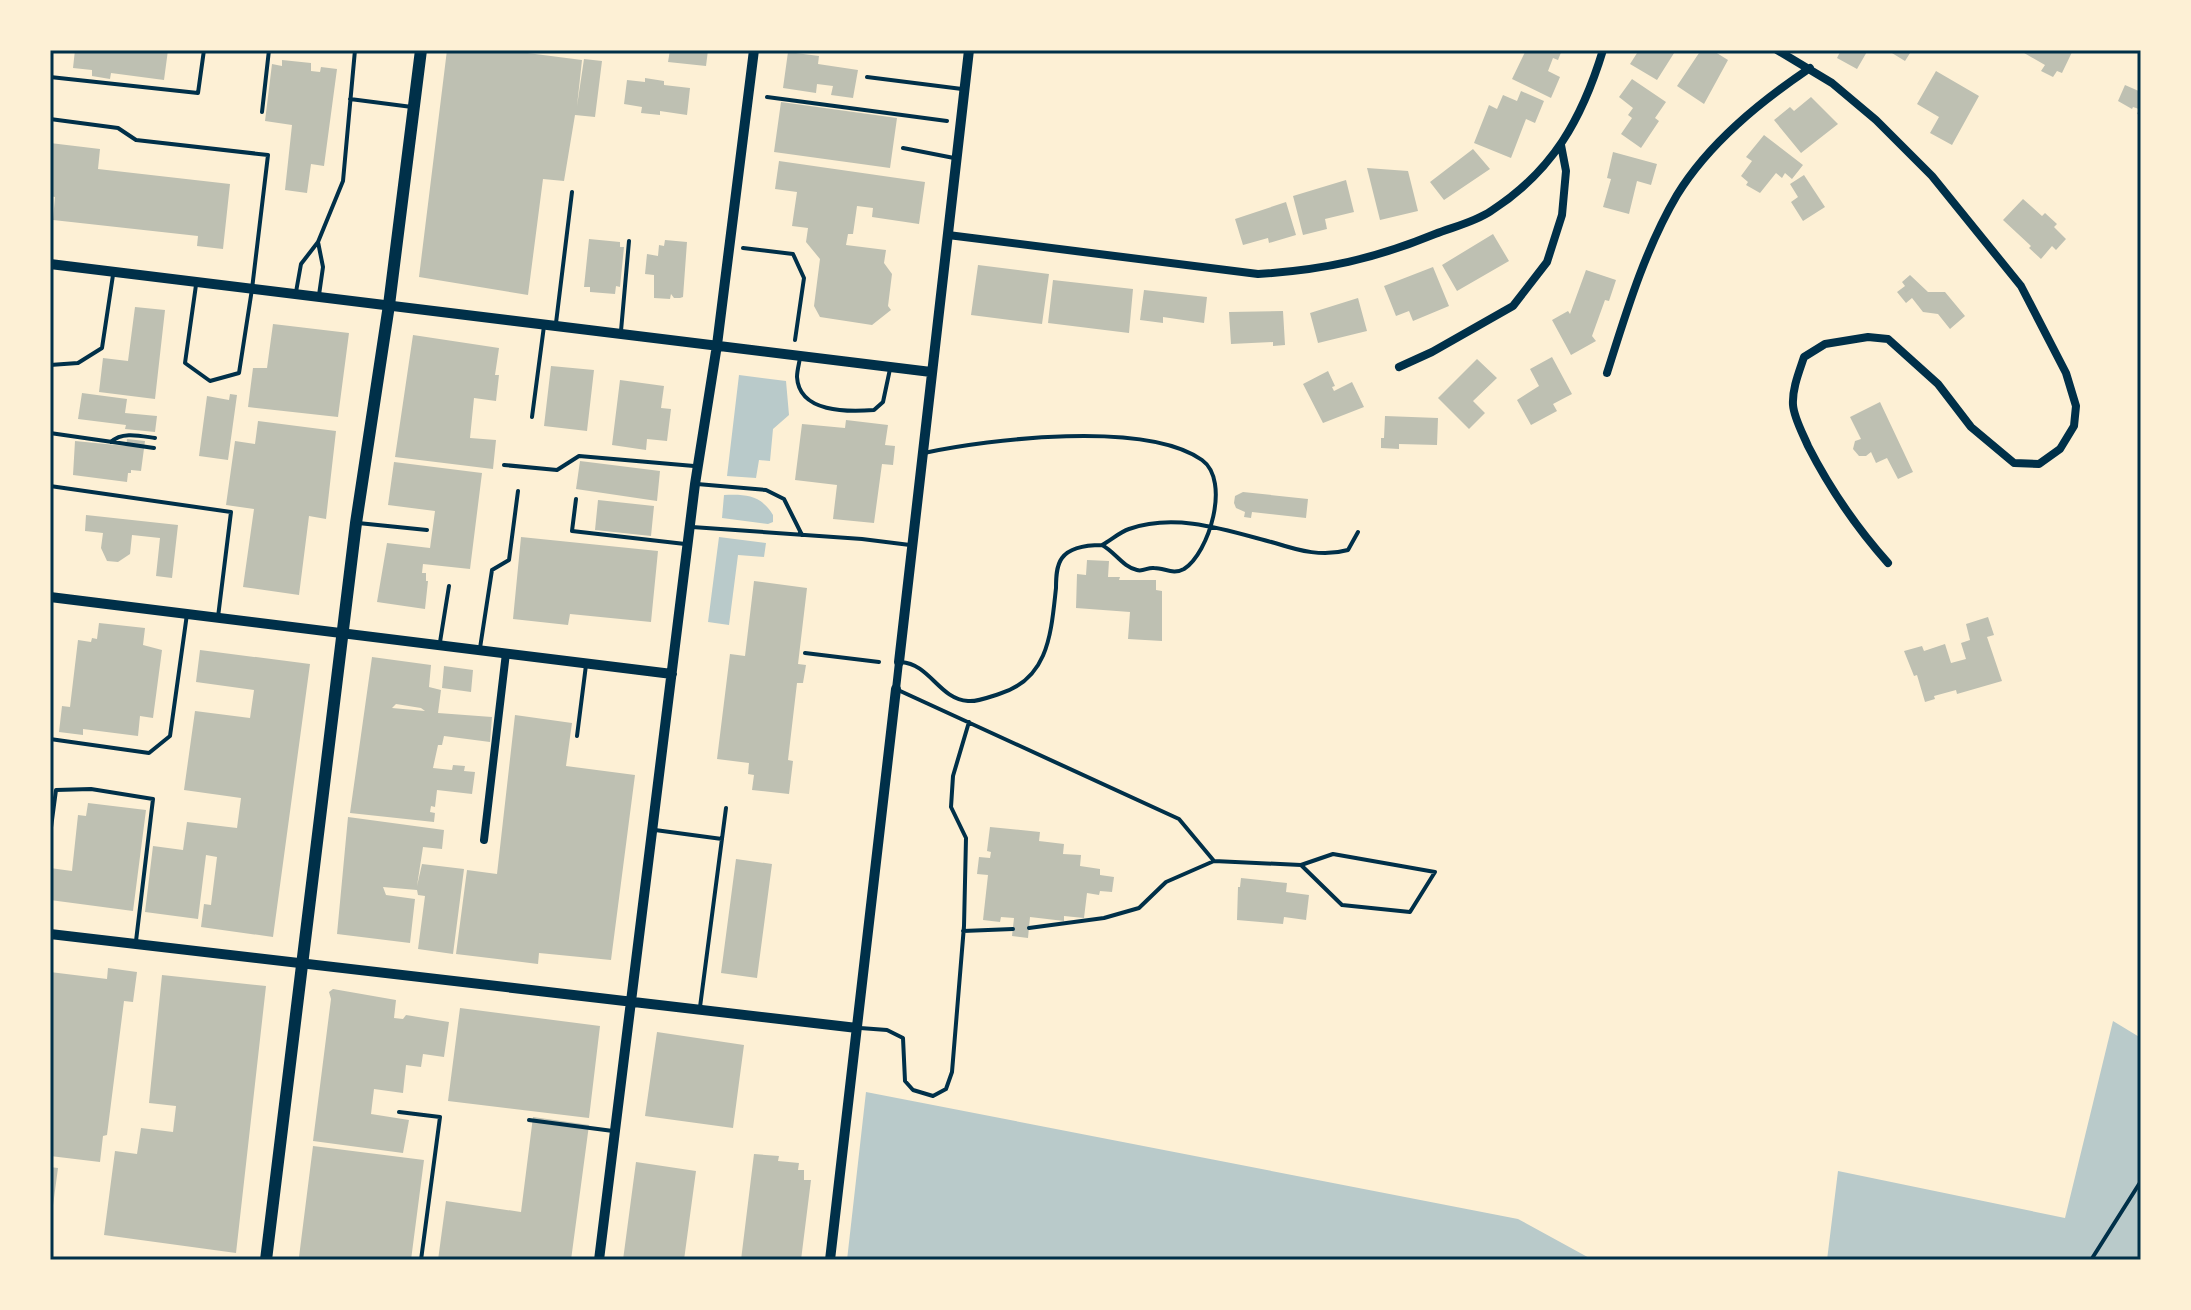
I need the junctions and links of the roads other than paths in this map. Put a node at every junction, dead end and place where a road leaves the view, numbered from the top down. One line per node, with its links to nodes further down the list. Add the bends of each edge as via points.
1 (204, 50): 10 (lane, via 198,93)
2 (269, 50): 15 (lane)
3 (355, 50): 13 (lane)
4 (421, 50): 14 (main road)
5 (754, 50): 33 (street)
6 (969, 50): 12 (street)
7 (1603, 50): 17 (street, via 1582,108)
8 (1777, 50): 9 (street)
9 (1810, 68): 39 (street, via 1716,146 1679,193 1646,259); 61 (street, via 1876,120 1932,176 2021,286 2066,373 2076,406 2074,426 2060,449 2039,464 2014,463 1971,427 1938,384 1888,339 1825,344 1804,357 1793,407 1804,437 1830,489)
10 (50, 77)
11 (867, 77): 12 (lane)
12 (964, 89): 19 (street)
13 (350, 99): 14 (lane); 23 (lane, via 343,181)
14 (414, 107): 30 (main road)
15 (262, 112)
16 (50, 119): 27 (lane, via 118,128 136,140 268,155)
17 (1561, 145): 21 (street, via 1535,176 1489,212 1390,253 1301,271 1258,274); 37 (street, via 1566,171 1562,215 1547,262 1513,306)
18 (903, 148): 19 (lane)
19 (956, 158): 21 (street)
20 (572, 192): 31 (lane)
21 (948, 235): 38 (street)
22 (629, 241): 32 (lane)
23 (318, 242): 28 (lane, via 301,264); 29 (lane, via 323,267)
24 (50, 264): 25 (street)
25 (113, 272): 26 (street); 35 (lane, via 102,348 78,363)
26 (196, 282): 27 (street); 27 (lane, via 185,363 210,381 239,373)
27 (252, 289): 28 (street)
28 (296, 293): 29 (street)
29 (319, 296): 30 (street)
30 (389, 305): 31 (street); 52 (main road)
31 (550, 325): 32 (street); 40 (lane)
32 (621, 333): 33 (street)
33 (717, 345): 34 (street); 47 (street)
34 (796, 355): 36 (street); 36 (lane, via 804,395 815,405 838,410 874,410 883,402)
35 (50, 365)
36 (890, 367): 38 (street)
37 (1399, 367)
38 (931, 372): 45 (street)
39 (1607, 373)
40 (532, 417)
41 (50, 433): 43 (lane)
42 (155, 438): 43 (lane, via 123,436)
43 (111, 442): 44 (lane)
44 (154, 448)
45 (922, 454): 53 (lane, via 962,445 1072,437 1146,439 1204,461 1214,476 1216,504); 59 (street)
46 (504, 465): 47 (lane, via 557,470 579,456)
47 (697, 467): 48 (street)
48 (695, 484): 54 (street); 57 (lane, via 766,490 784,499)
49 (50, 486): 65 (lane, via 231,512)
50 (518, 491): 68 (lane, via 509,560 492,570)
51 (576, 499): 58 (lane, via 572,531)
52 (356, 523): 55 (lane); 66 (main road)
53 (1210, 525): 56 (lane, via 1331,555 1348,550); 60 (lane, via 1152,524 1127,530); 60 (lane, via 1181,571 1137,570)
54 (689, 527): 57 (lane); 58 (street)
55 (427, 530)
56 (1358, 532)
57 (802, 535): 59 (lane)
58 (687, 544): 72 (street)
59 (912, 545): 71 (street)
60 (1102, 545): 71 (lane, via 1062,557 1044,655 1020,686 970,702 952,698 920,667)
61 (1888, 563)
62 (449, 586): 67 (lane)
63 (50, 597): 64 (street)
64 (188, 613): 65 (street); 76 (lane, via 170,736 149,753)
65 (218, 617): 66 (street)
66 (342, 632): 67 (street); 89 (main road)
67 (439, 645): 68 (street)
68 (480, 650): 69 (street)
69 (506, 653): 70 (street); 81 (street)
70 (586, 662): 72 (street); 75 (lane)
71 (899, 662): 73 (street)
72 (672, 674): 78 (street)
73 (896, 689): 74 (lane); 92 (street)
74 (969, 722): 82 (lane, via 1179,819); 86 (lane, via 953,776 951,807 966,838)
75 (577, 736)
76 (50, 739)
77 (726, 808): 80 (lane)
78 (653, 830): 80 (lane); 90 (street)
79 (50, 835): 88 (lane, via 56,790 91,789 153,799)
80 (722, 839): 91 (lane)
81 (484, 840)
82 (1214, 861): 83 (lane); 84 (lane, via 1166,882 1139,908)
83 (1301, 865): 83 (lane, via 1342,905 1410,912 1435,872 1333,854)
84 (1029, 928)
85 (1013, 929): 86 (lane)
86 (963, 931): 92 (lane, via 952,1072 946,1089 933,1096 913,1090 905,1081 903,1038 887,1030)
87 (50, 934): 88 (street)
88 (136, 944): 89 (street)
89 (301, 962): 90 (street); 96 (main road)
90 (632, 1002): 91 (street); 95 (street)
91 (699, 1010): 92 (street)
92 (857, 1028): 99 (street)
93 (399, 1112): 97 (lane, via 440,1117)
94 (529, 1120): 95 (lane)
95 (616, 1132): 98 (street)
96 (266, 1260)
97 (421, 1260)
98 (599, 1260)
99 (830, 1260)

